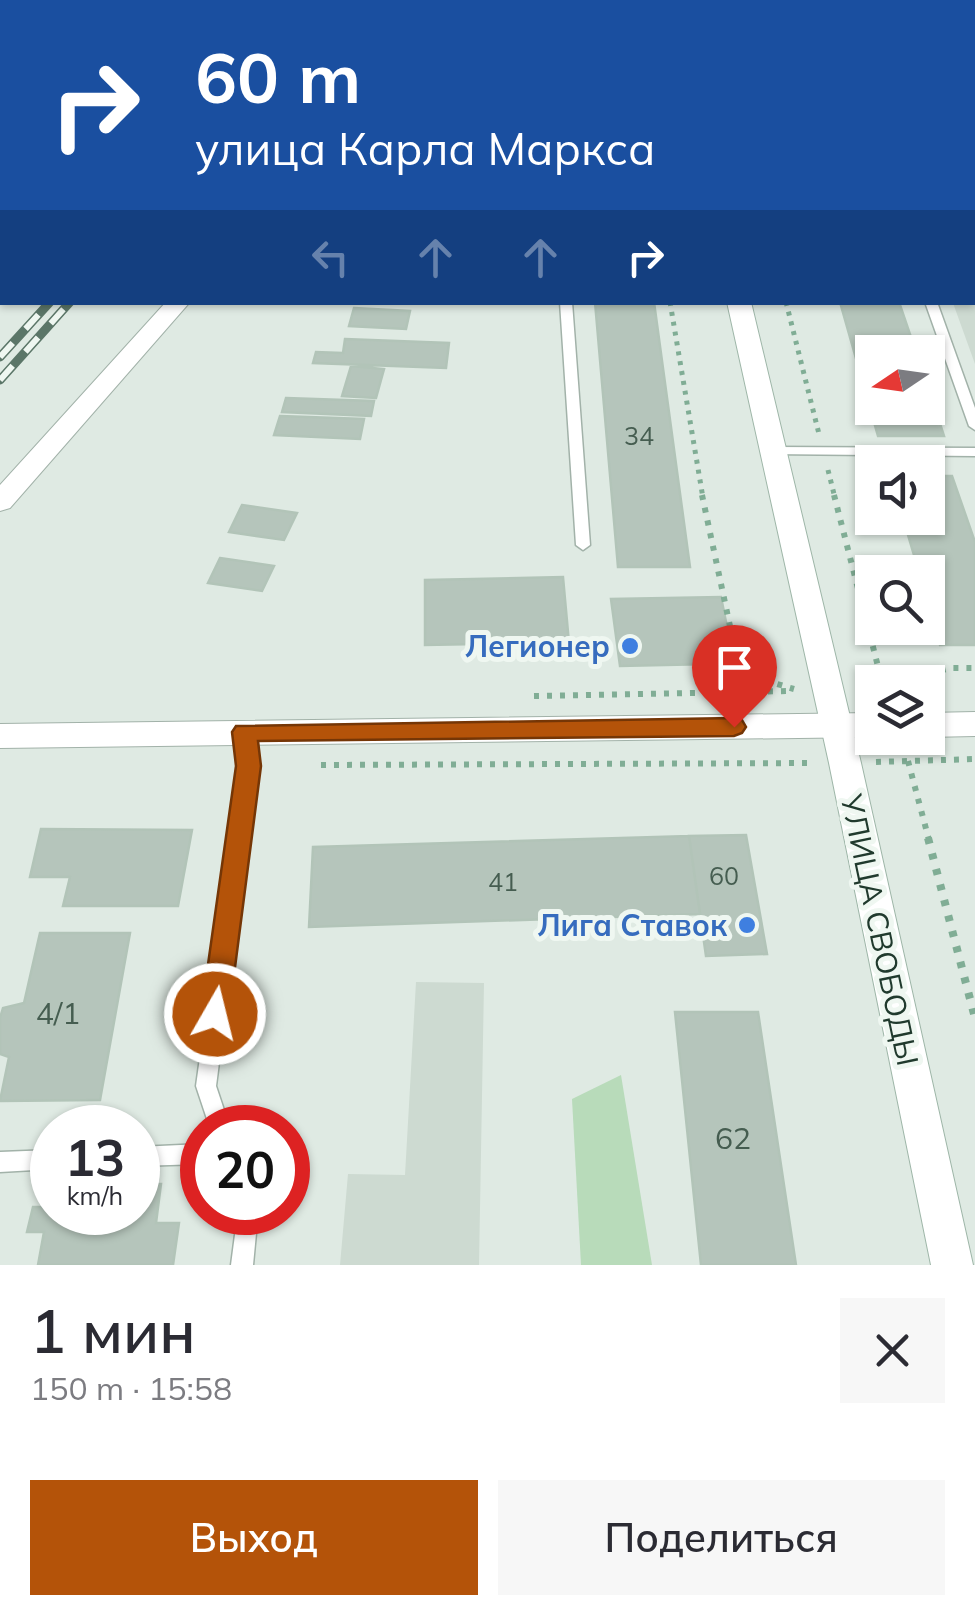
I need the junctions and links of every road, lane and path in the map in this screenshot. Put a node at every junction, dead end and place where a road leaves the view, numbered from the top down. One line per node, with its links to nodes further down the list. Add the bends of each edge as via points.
1 (176, 305): 11 (main road)
2 (566, 305): 12 (lane)
3 (671, 305): 17 (path, via 713,558 740,673 800,691)
4 (740, 305): 8 (main road, УЛИЦА СВОБОДЫ)
5 (787, 305): 9 (path)
6 (931, 305): 7 (lane)
7 (975, 426)
8 (773, 451): 9 (lane); 17 (main road, УЛИЦА СВОБОДЫ)
9 (824, 451): 10 (lane); 13 (path)
10 (975, 452)
11 (0, 502)
12 (583, 545)
13 (878, 665)
14 (975, 668): 15 (path)
15 (945, 669)
16 (975, 724): 18 (main road)
17 (839, 725): 19 (main road); 22 (path); 29 (main road, УЛИЦА СВОБОДЫ)
18 (945, 725)
19 (244, 732): 20 (main road); 24 (lane, via 249,766 206,1086)
20 (0, 736)
21 (908, 761): 23 (path)
22 (818, 763)
23 (975, 1018)
24 (212, 1105)
25 (30, 1161): 26 (lane)
26 (0, 1162)
27 (245, 1235): 28 (lane)
28 (242, 1265)
29 (952, 1265)

